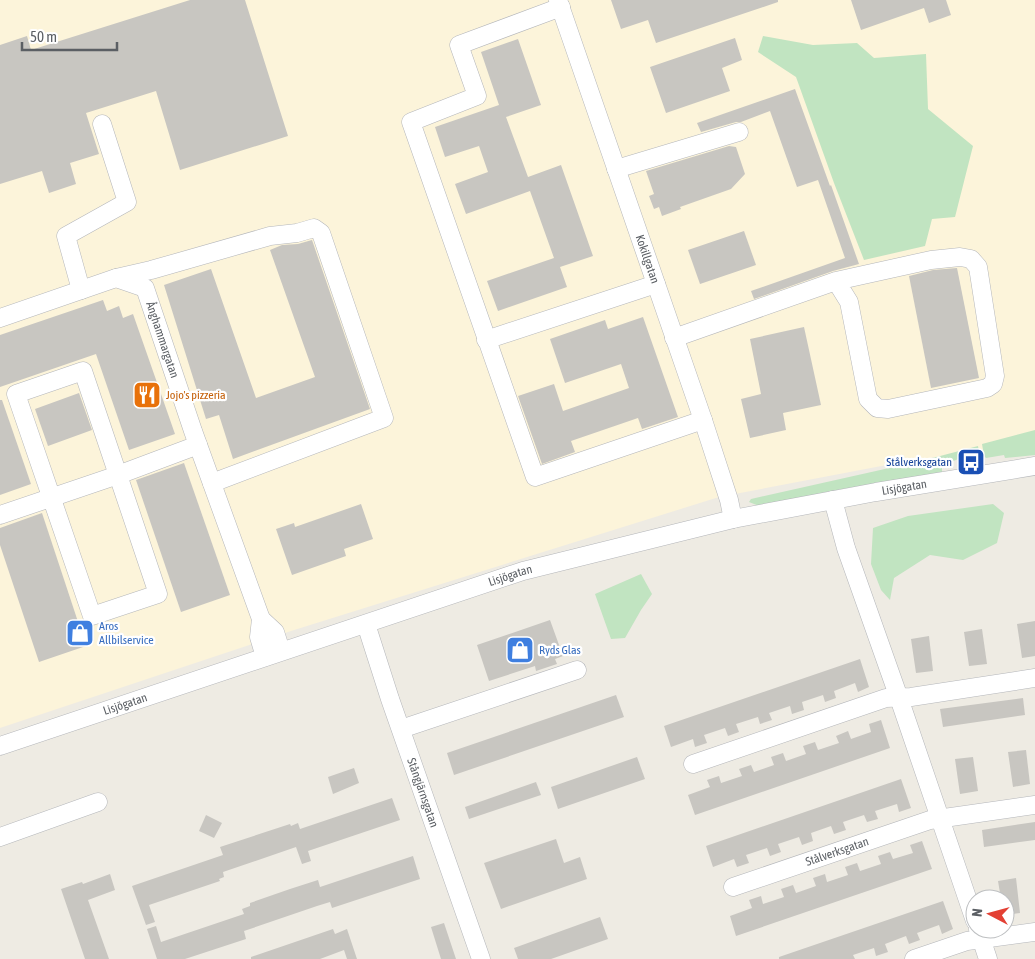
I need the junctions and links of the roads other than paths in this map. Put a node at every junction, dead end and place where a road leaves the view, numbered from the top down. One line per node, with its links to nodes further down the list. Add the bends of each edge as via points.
1 (559, 4): 4 (street, Kokillgatan); 11 (street, via 459,45 477,96 411,122)
2 (102, 124): 8 (street, via 128,202 66,236)
3 (739, 132): 4 (street)
4 (616, 169): 7 (street, Kokillgatan)
5 (116, 278): 8 (street); 13 (street, Ånghammargatan, via 145,288); 16 (street, via 270,236 314,228 321,233 384,418)
6 (836, 281): 6 (street, via 931,260 971,259 978,267 995,376 993,384 987,388 888,409 876,408 868,399 848,302); 10 (street)
7 (656, 284): 10 (street, Kokillgatan); 11 (street)
8 (80, 290): 9 (street)
9 (0, 318)
10 (674, 338): 12 (street, Kokillgatan)
11 (486, 340): 12 (street, via 535,477)
12 (703, 420): 20 (street, Kokillgatan)
13 (198, 445): 15 (street); 16 (street, Ånghammargatan)
14 (1035, 466): 18 (street, Lisjögatan)
15 (118, 475): 17 (street); 17 (street, via 83,371 16,394); 17 (street, via 158,594 92,616)
16 (212, 483): 21 (street, Ånghammargatan)
17 (51, 497): 19 (street)
18 (833, 500): 20 (street, Lisjögatan); 27 (street, via 846,548)
19 (0, 515)
20 (734, 519): 22 (street, Lisjögatan, via 524,571)
21 (261, 619): 23 (street, Ånghammargatan, via 275,632); 24 (street, Ånghammargatan, via 259,637)
22 (366, 624): 23 (street, Lisjögatan); 28 (street, Stångjärnsgatan)
23 (281, 651): 24 (street, Lisjögatan)
24 (265, 657): 29 (street, Lisjögatan)
25 (577, 670): 28 (street)
26 (1035, 678): 27 (street)
27 (899, 698): 30 (street, via 886,698); 33 (street)
28 (401, 729): 41 (street, Stångjärnsgatan)
29 (0, 746)
30 (693, 764)
31 (98, 802): 34 (street)
32 (1035, 805): 33 (street, Stålverksgatan)
33 (940, 818): 35 (street, Stålverksgatan); 36 (street)
34 (0, 836)
35 (733, 887)
36 (965, 892)
37 (1035, 932): 38 (street)
38 (1015, 933)
39 (971, 939): 42 (street)
40 (981, 939): 43 (street)
41 (481, 959)
42 (914, 959)
43 (988, 959)

